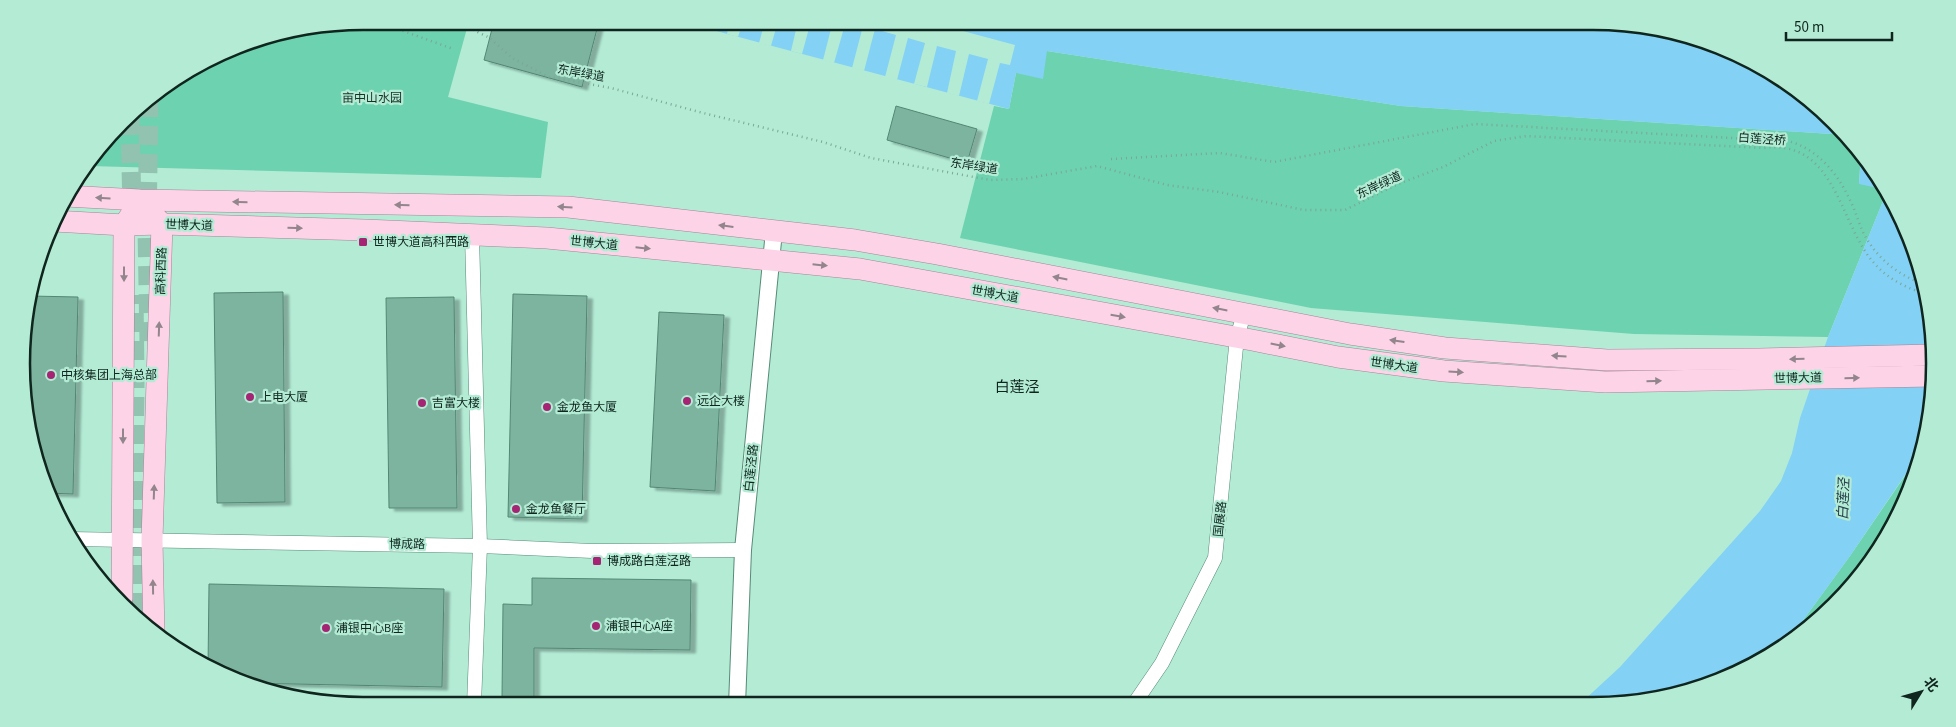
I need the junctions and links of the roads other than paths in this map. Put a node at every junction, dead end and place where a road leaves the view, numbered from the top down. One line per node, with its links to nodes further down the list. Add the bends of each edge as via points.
1 (75, 197): 2 (main road, 世博大道, one-way to 1)
2 (140, 200): 4 (main road); 5 (main road); 6 (main road, 世博大道, one-way to 2, via 568,207)
3 (61, 222): 5 (main road, 世博大道)
4 (162, 224): 5 (main road, 世博大道); 7 (main road, 世博大道, one-way to 7); 14 (main road, 高科西路, one-way to 4)
5 (124, 225): 15 (main road, one-way to 15)
6 (774, 231): 8 (street, 白莲泾路); 9 (main road, 世博大道, one-way to 6, via 937,254)
7 (472, 235): 8 (main road, 世博大道, one-way to 8, via 547,238); 16 (street)
8 (772, 260): 10 (main road, 世博大道, one-way to 10, via 860,269); 17 (street, 白莲泾路)
9 (1244, 314): 10 (street, 国展路); 11 (main road, 世博大道, one-way to 9, via 1607,360 1445,348)
10 (1237, 337): 12 (main road, 世博大道, one-way to 12, via 1338,357 1444,372 1606,382); 22 (street, 国展路, via 1216,558 1162,663)
11 (1926, 355)
12 (1925, 376)
13 (80, 539): 15 (street, 博成路)
14 (152, 540): 15 (street, 博成路); 16 (street, 博成路); 19 (main road, 高科西路, one-way to 14)
15 (122, 541): 18 (main road)
16 (480, 546): 17 (street, 博成路, via 592,551); 20 (street)
17 (743, 550): 21 (street, 白莲泾路)
18 (122, 593)
19 (154, 623)
20 (474, 697)
21 (737, 697)
22 (1139, 697)

